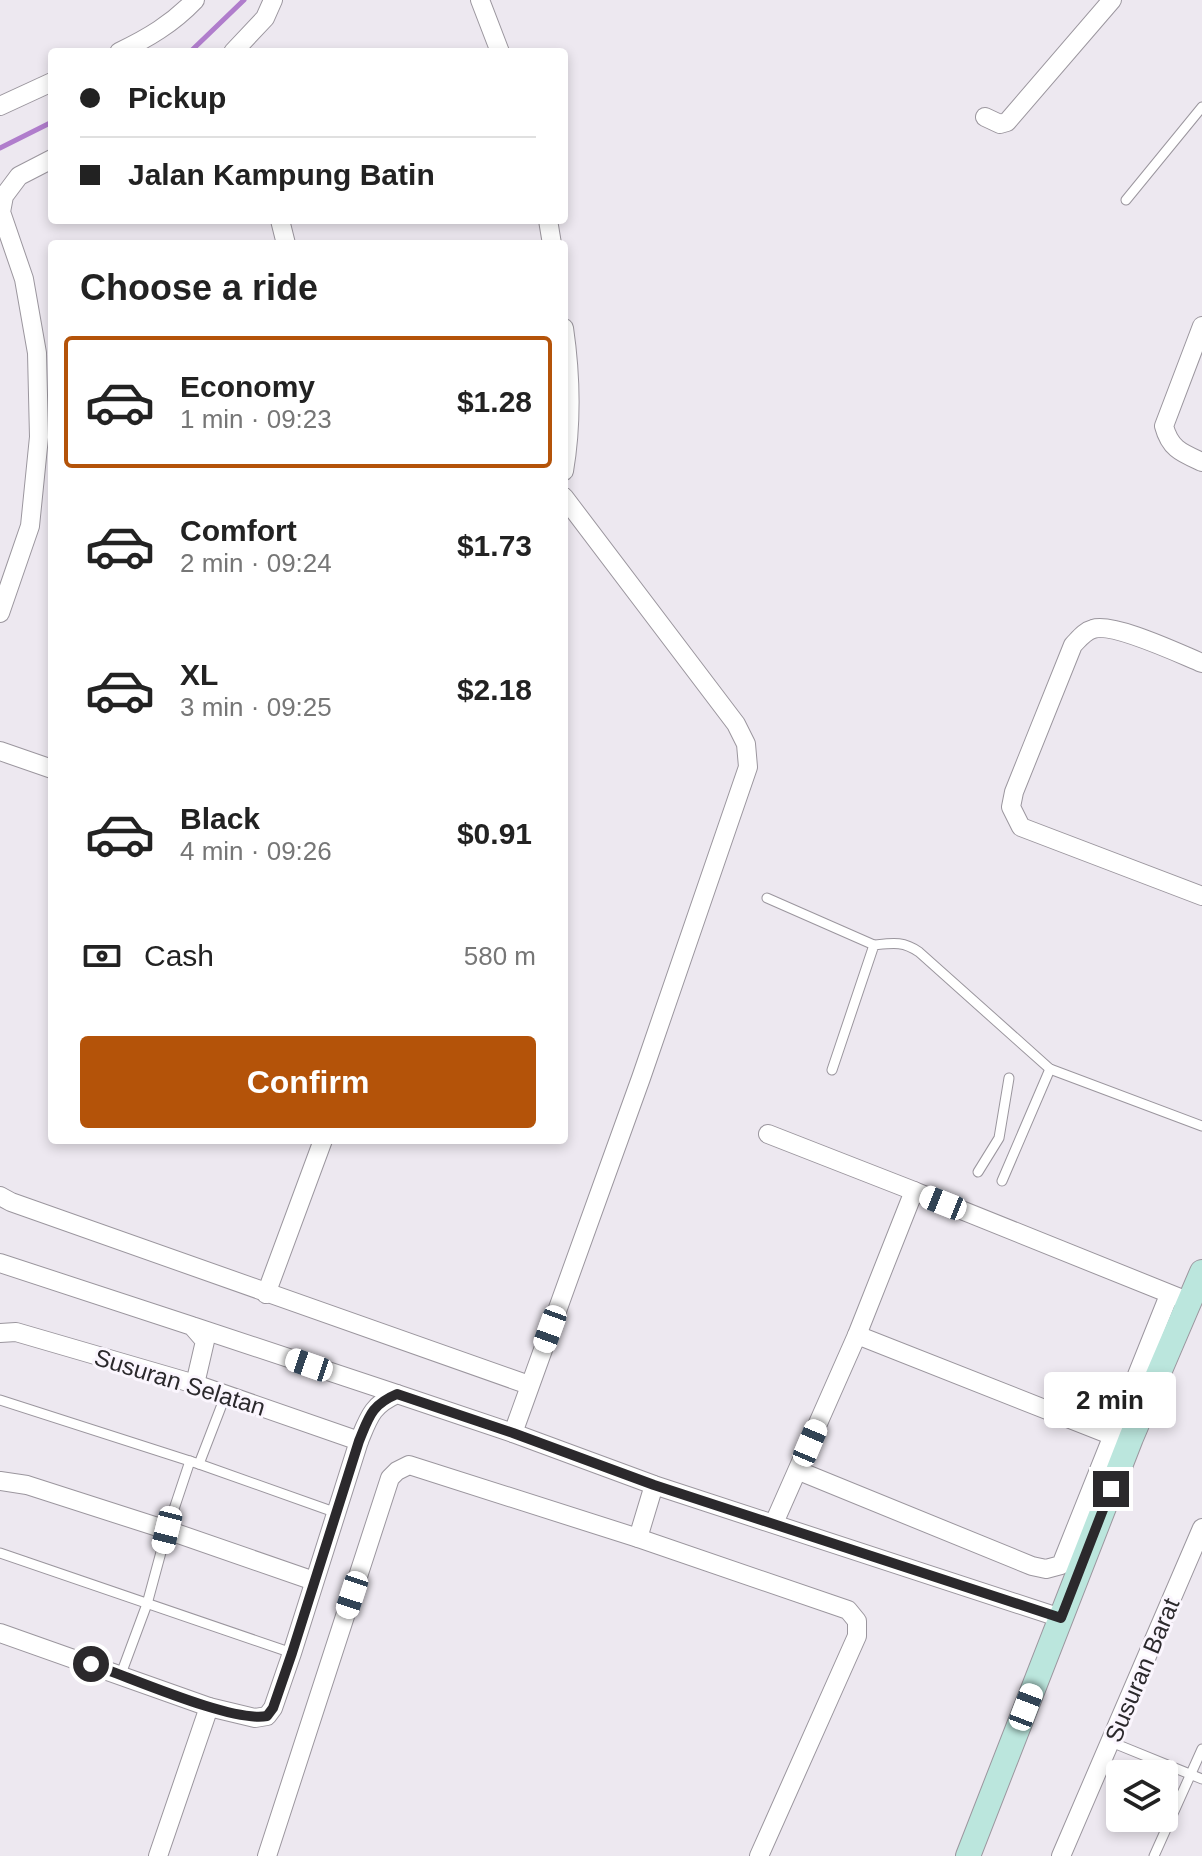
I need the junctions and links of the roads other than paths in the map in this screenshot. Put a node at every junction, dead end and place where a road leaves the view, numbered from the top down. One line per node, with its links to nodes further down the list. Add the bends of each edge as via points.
1 (195, 0): 5 (street, via 156,34)
2 (273, 0): 6 (street, via 265,18)
3 (480, 0): 7 (street)
4 (1112, 0): 11 (street, via 1017,113 1000,124)
5 (127, 48)
6 (237, 48)
7 (498, 48)
8 (48, 84): 9 (street)
9 (0, 106)
10 (1202, 107): 13 (lane)
11 (985, 117)
12 (48, 161): 19 (street, via 19,176 4,196 1,212 24,279 37,353 39,437 30,526)
13 (1126, 200)
14 (1202, 326): 17 (street, via 1164,426 1178,452)
15 (568, 359): 16 (street)
16 (568, 449)
17 (1202, 462)
18 (568, 502): 46 (street, via 736,724 746,744 748,767)
19 (0, 613)
20 (1202, 663): 23 (street, via 1114,629 1084,634 1073,645 1011,807 1021,827)
21 (0, 751): 22 (street)
22 (48, 768)
23 (1202, 896)
24 (767, 898): 25 (lane)
25 (874, 945): 26 (lane, via 908,944); 27 (lane)
26 (1050, 1069): 29 (lane); 33 (lane)
27 (832, 1070)
28 (1009, 1078): 31 (lane)
29 (1202, 1126)
30 (768, 1134): 36 (street)
31 (999, 1138): 33 (lane); 34 (lane)
32 (322, 1144): 40 (street)
33 (1015, 1150): 35 (lane)
34 (978, 1172)
35 (1002, 1181)
36 (914, 1191): 41 (street); 44 (street)
37 (0, 1196): 40 (street)
38 (0, 1263): 42 (street)
39 (1202, 1272): 41 (street)
40 (266, 1294): 46 (street)
41 (1187, 1308): 51 (street)
42 (192, 1326): 45 (street, via 205,1341); 48 (street)
43 (0, 1333): 45 (street, Susuran Selatan, via 16,1332)
44 (857, 1335): 51 (street); 54 (street)
45 (195, 1384): 47 (street, Susuran Selatan)
46 (529, 1385): 50 (street)
47 (226, 1394): 52 (street, Susuran Selatan); 53 (lane)
48 (397, 1394): 50 (street); 52 (street, via 372,1409)
49 (0, 1400): 53 (lane)
50 (513, 1433): 56 (street)
51 (1122, 1437): 54 (street, via 1061,1565 1046,1569); 65 (street)
52 (359, 1441): 57 (street)
53 (195, 1463): 57 (lane); 60 (lane)
54 (799, 1471): 58 (street)
55 (0, 1481): 60 (street)
56 (654, 1485): 58 (street); 61 (street)
57 (337, 1513): 63 (street)
58 (774, 1523): 65 (street)
59 (1202, 1528): 70 (street, Susuran Barat)
60 (167, 1530): 63 (street); 64 (lane)
61 (638, 1538): 75 (street, via 409,1465 397,1471 390,1478); 76 (street, via 848,1610 857,1621 857,1636)
62 (0, 1553): 64 (lane)
63 (314, 1581): 67 (street)
64 (147, 1604): 67 (lane); 68 (lane)
65 (1061, 1618): 77 (street)
66 (0, 1633): 68 (street)
67 (292, 1653): 69 (street, via 267,1716)
68 (121, 1674): 69 (street)
69 (209, 1707): 74 (street)
70 (1111, 1742): 72 (lane); 78 (street, Susuran Barat)
71 (1202, 1749): 72 (lane)
72 (1191, 1774): 73 (lane); 79 (lane)
73 (1202, 1779)
74 (158, 1856)
75 (267, 1856)
76 (759, 1856)
77 (968, 1856)
78 (1061, 1856)
79 (1154, 1856)

